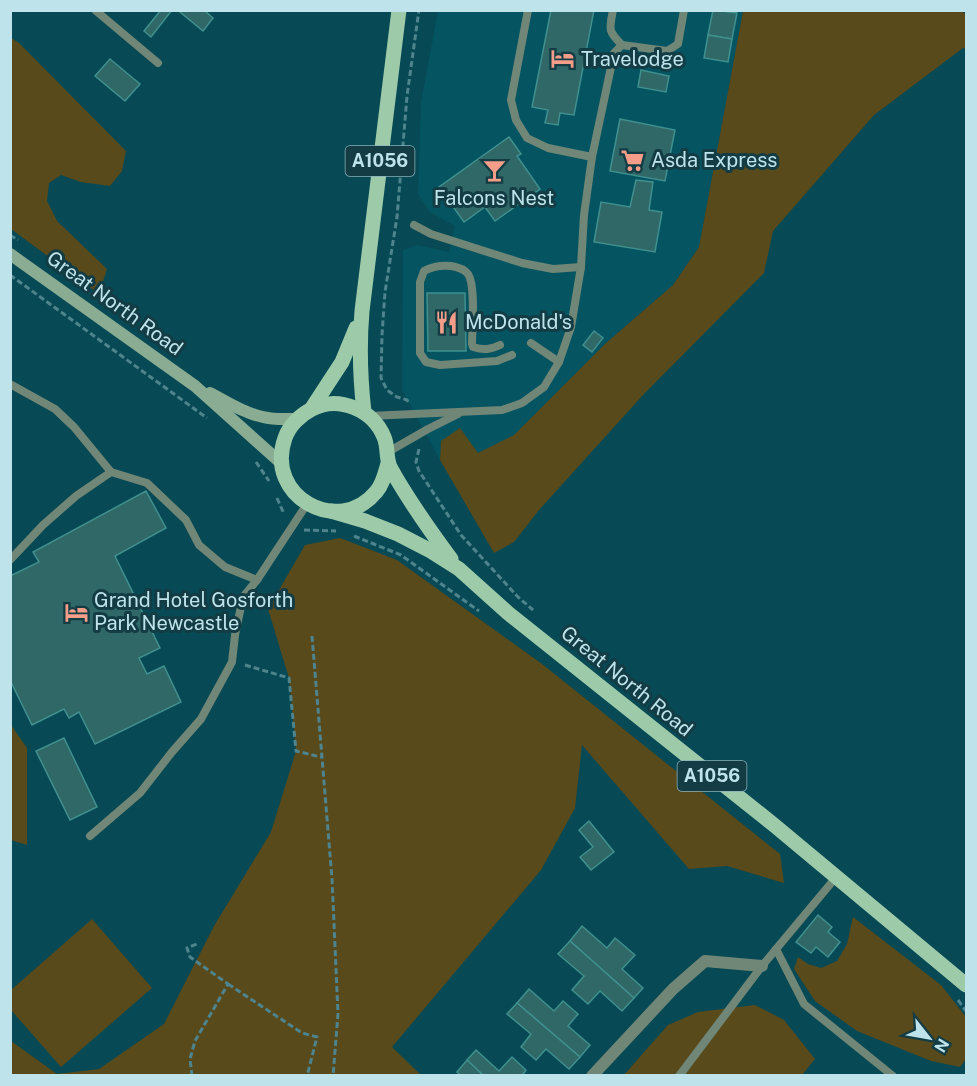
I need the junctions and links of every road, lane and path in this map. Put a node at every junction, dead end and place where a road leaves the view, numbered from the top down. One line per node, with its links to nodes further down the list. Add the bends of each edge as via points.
1 (95, 10): 8 (lane)
2 (399, 10): 16 (main road, A1056)
3 (419, 10): 26 (path, via 385,292 381,378 387,390 407,400)
4 (528, 10): 9 (lane, via 511,100 516,120 527,138 548,148)
5 (613, 10): 7 (lane, via 609,26)
6 (684, 10): 7 (lane, via 678,44 667,51)
7 (622, 45): 9 (lane, via 614,53)
8 (158, 63)
9 (592, 157): 14 (lane)
10 (414, 225): 14 (lane, via 522,263 553,269)
11 (10, 235): 12 (path)
12 (20, 242)
13 (10, 254): 22 (main road, Great North Road)
14 (581, 267): 20 (lane, via 571,327)
15 (10, 275): 28 (path)
16 (362, 311): 23 (main road, A1056, via 342,362); 25 (main road, A1056, via 360,376)
17 (531, 343): 20 (lane)
18 (500, 345): 19 (lane, via 492,349 473,347 472,285 463,269 438,265 424,271 420,282 420,353 426,362 440,365 497,361)
19 (512, 355)
20 (559, 362): 24 (lane, via 544,387 522,403 502,410)
21 (10, 384): 33 (lane, via 55,409)
22 (195, 386): 27 (main road, Great North Road, via 262,417); 32 (main road, Great North Road)
23 (312, 408): 25 (main road, via 338,404); 27 (main road)
24 (461, 413): 26 (lane); 29 (lane)
25 (366, 414): 26 (lane); 31 (main road, via 379,426)
26 (413, 415)
27 (297, 419): 32 (main road, via 287,432)
28 (209, 420)
29 (428, 429): 31 (lane); 44 (path, via 433,438 419,449 419,471 461,535)
30 (253, 458): 34 (path)
31 (388, 458): 37 (main road, via 384,479 375,493 363,504); 42 (main road, A1056, via 409,500)
32 (281, 463): 36 (main road, via 289,487)
33 (111, 472): 41 (lane, via 76,496); 43 (lane, via 147,483 186,520 199,544 225,567)
34 (272, 487)
35 (277, 498): 38 (path)
36 (307, 504): 37 (main road); 38 (lane)
37 (331, 511): 42 (main road, A1056, via 398,534)
38 (291, 530): 39 (path); 43 (lane)
39 (340, 531)
40 (350, 535): 45 (path, via 401,555)
41 (10, 560)
42 (459, 568): 50 (main road, Great North Road / A1056, via 508,613)
43 (256, 580): 47 (lane, via 243,597)
44 (533, 610)
45 (478, 611)
46 (312, 636): 48 (path)
47 (232, 662): 48 (path, via 289,678 296,751); 49 (lane, via 201,719 140,793)
48 (321, 757): 59 (path, via 338,1014)
49 (90, 836)
50 (837, 876): 52 (lane); 55 (main road, Great North Road / A1056)
51 (197, 944): 54 (path, via 187,948 190,957)
52 (776, 949): 53 (lane); 62 (lane, via 804,1004)
53 (762, 966): 60 (street, via 705,961 673,989); 61 (lane)
54 (228, 984): 57 (path, via 195,1041 190,1059); 58 (path, via 302,1033 317,1037)
55 (962, 987): 56 (path)
56 (966, 1011)
57 (192, 1076)
58 (307, 1076)
59 (333, 1076)
60 (592, 1076)
61 (679, 1076)
62 (893, 1076)

